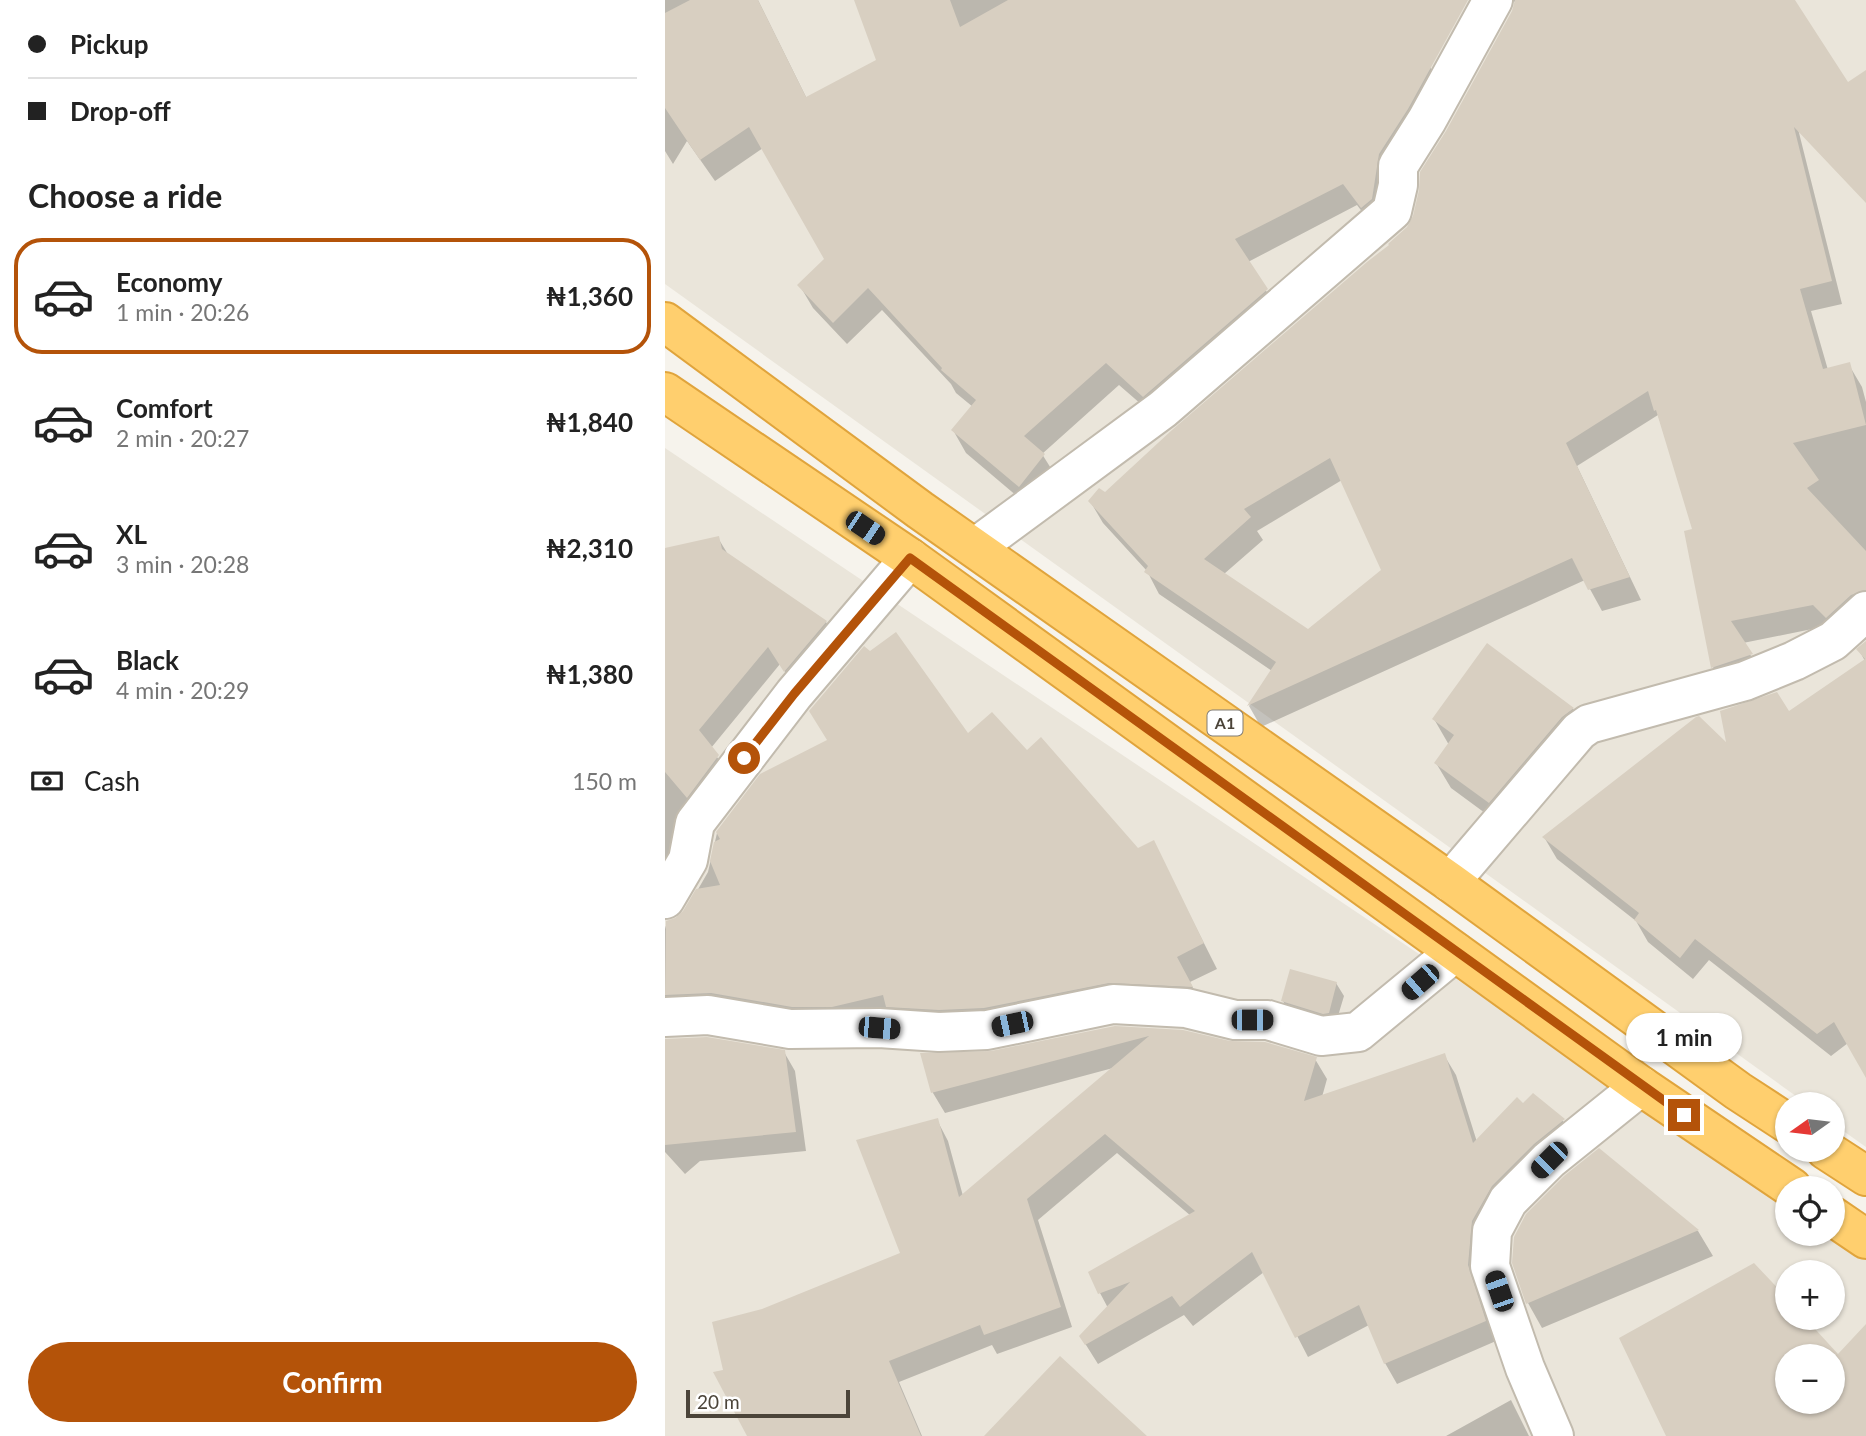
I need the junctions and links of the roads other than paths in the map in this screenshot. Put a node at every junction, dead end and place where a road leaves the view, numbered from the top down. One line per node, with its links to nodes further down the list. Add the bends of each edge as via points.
1 (1493, 0): 4 (street, via 1398,166 1392,211 1163,409)
2 (665, 322): 4 (highway, A1)
3 (665, 392): 5 (highway)
4 (976, 547): 7 (highway, A1)
5 (910, 558): 8 (street, via 794,694 695,823 688,860); 9 (highway)
6 (1866, 611): 7 (street, via 1833,641 1745,681 1589,724)
7 (1450, 882): 12 (highway, A1)
8 (665, 899)
9 (1455, 952): 10 (street, via 1358,1032 1321,1036 1268,1020 1235,1020 1186,1008 1113,1004 987,1030 939,1032 790,1029 708,1014); 11 (highway)
10 (665, 1017)
11 (1641, 1086): 15 (highway); 18 (street, via 1549,1160 1508,1201 1492,1231 1490,1266)
12 (1775, 1115)
13 (1844, 1162): 14 (highway)
14 (1866, 1176)
15 (1775, 1177)
16 (1845, 1225): 17 (highway)
17 (1866, 1239)
18 (1554, 1436)

